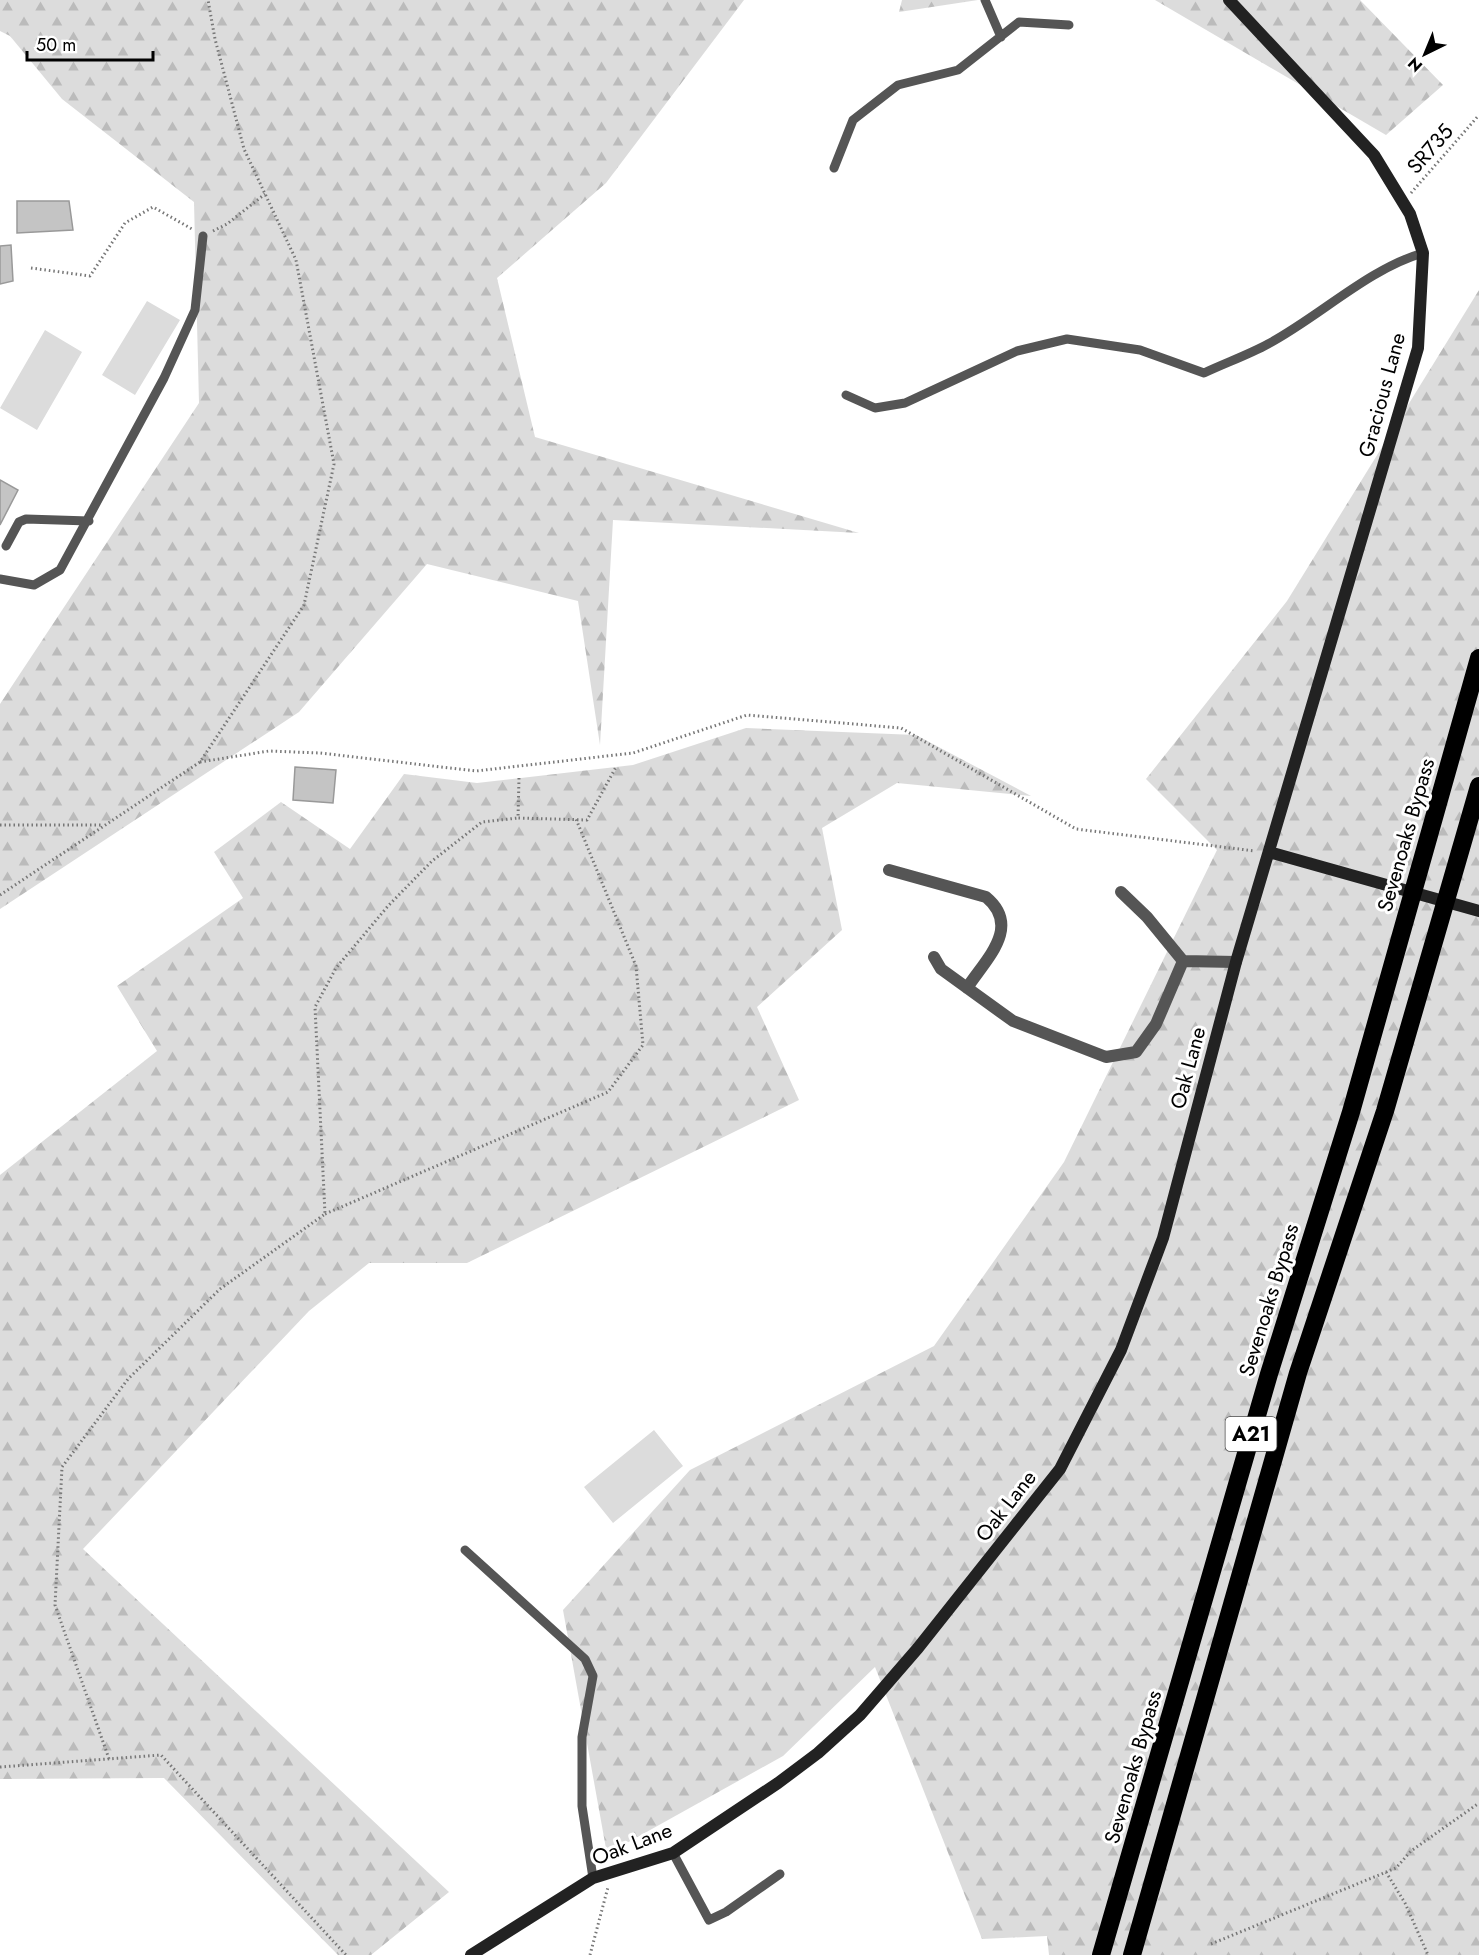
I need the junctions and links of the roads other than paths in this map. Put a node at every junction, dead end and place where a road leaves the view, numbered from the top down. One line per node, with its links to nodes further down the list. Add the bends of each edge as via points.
1 (985, 0): 4 (lane)
2 (1229, 0): 7 (street, Gracious Lane, via 1374,156 1403,203)
3 (1068, 25): 4 (lane, via 1019,22)
4 (1001, 37): 5 (lane, via 958,70 898,85 854,120)
5 (834, 168)
6 (203, 236): 9 (lane, via 195,310)
7 (1423, 254): 8 (lane, via 1377,275 1268,344 1204,373 1140,350 1067,339 1017,351 905,403 875,408); 14 (street, Gracious Lane, via 1418,348)
8 (846, 395)
9 (89, 521): 10 (lane, via 26,519 20,522); 11 (lane, via 60,570 34,585)
10 (6, 546)
11 (0, 579)
12 (1479, 658): 27 (highway, Sevenoaks Bypass / A21, via 1351,1112 1269,1374)
13 (1479, 786): 28 (highway, A21, via 1385,1111 1298,1373)
14 (1269, 852): 17 (street); 20 (street, Oak Lane)
15 (889, 870): 21 (street, via 986,897 996,905 1002,928 999,940)
16 (1122, 892): 19 (street)
17 (1479, 910)
18 (934, 957): 21 (street, via 941,969)
19 (1183, 961): 20 (street); 21 (street, via 1156,1024 1136,1052 1106,1057 1013,1021)
20 (1236, 962): 23 (street, Oak Lane, via 1163,1238 1121,1350 1060,1468 918,1648 860,1714 778,1783)
21 (967, 988)
22 (465, 1550): 25 (lane, via 585,1659 593,1676 582,1737 582,1806)
23 (673, 1853): 24 (lane, via 709,1920); 25 (street, Oak Lane)
24 (780, 1874)
25 (593, 1878): 26 (street, Oak Lane)
26 (471, 1955)
27 (1101, 1955)
28 (1132, 1955)

